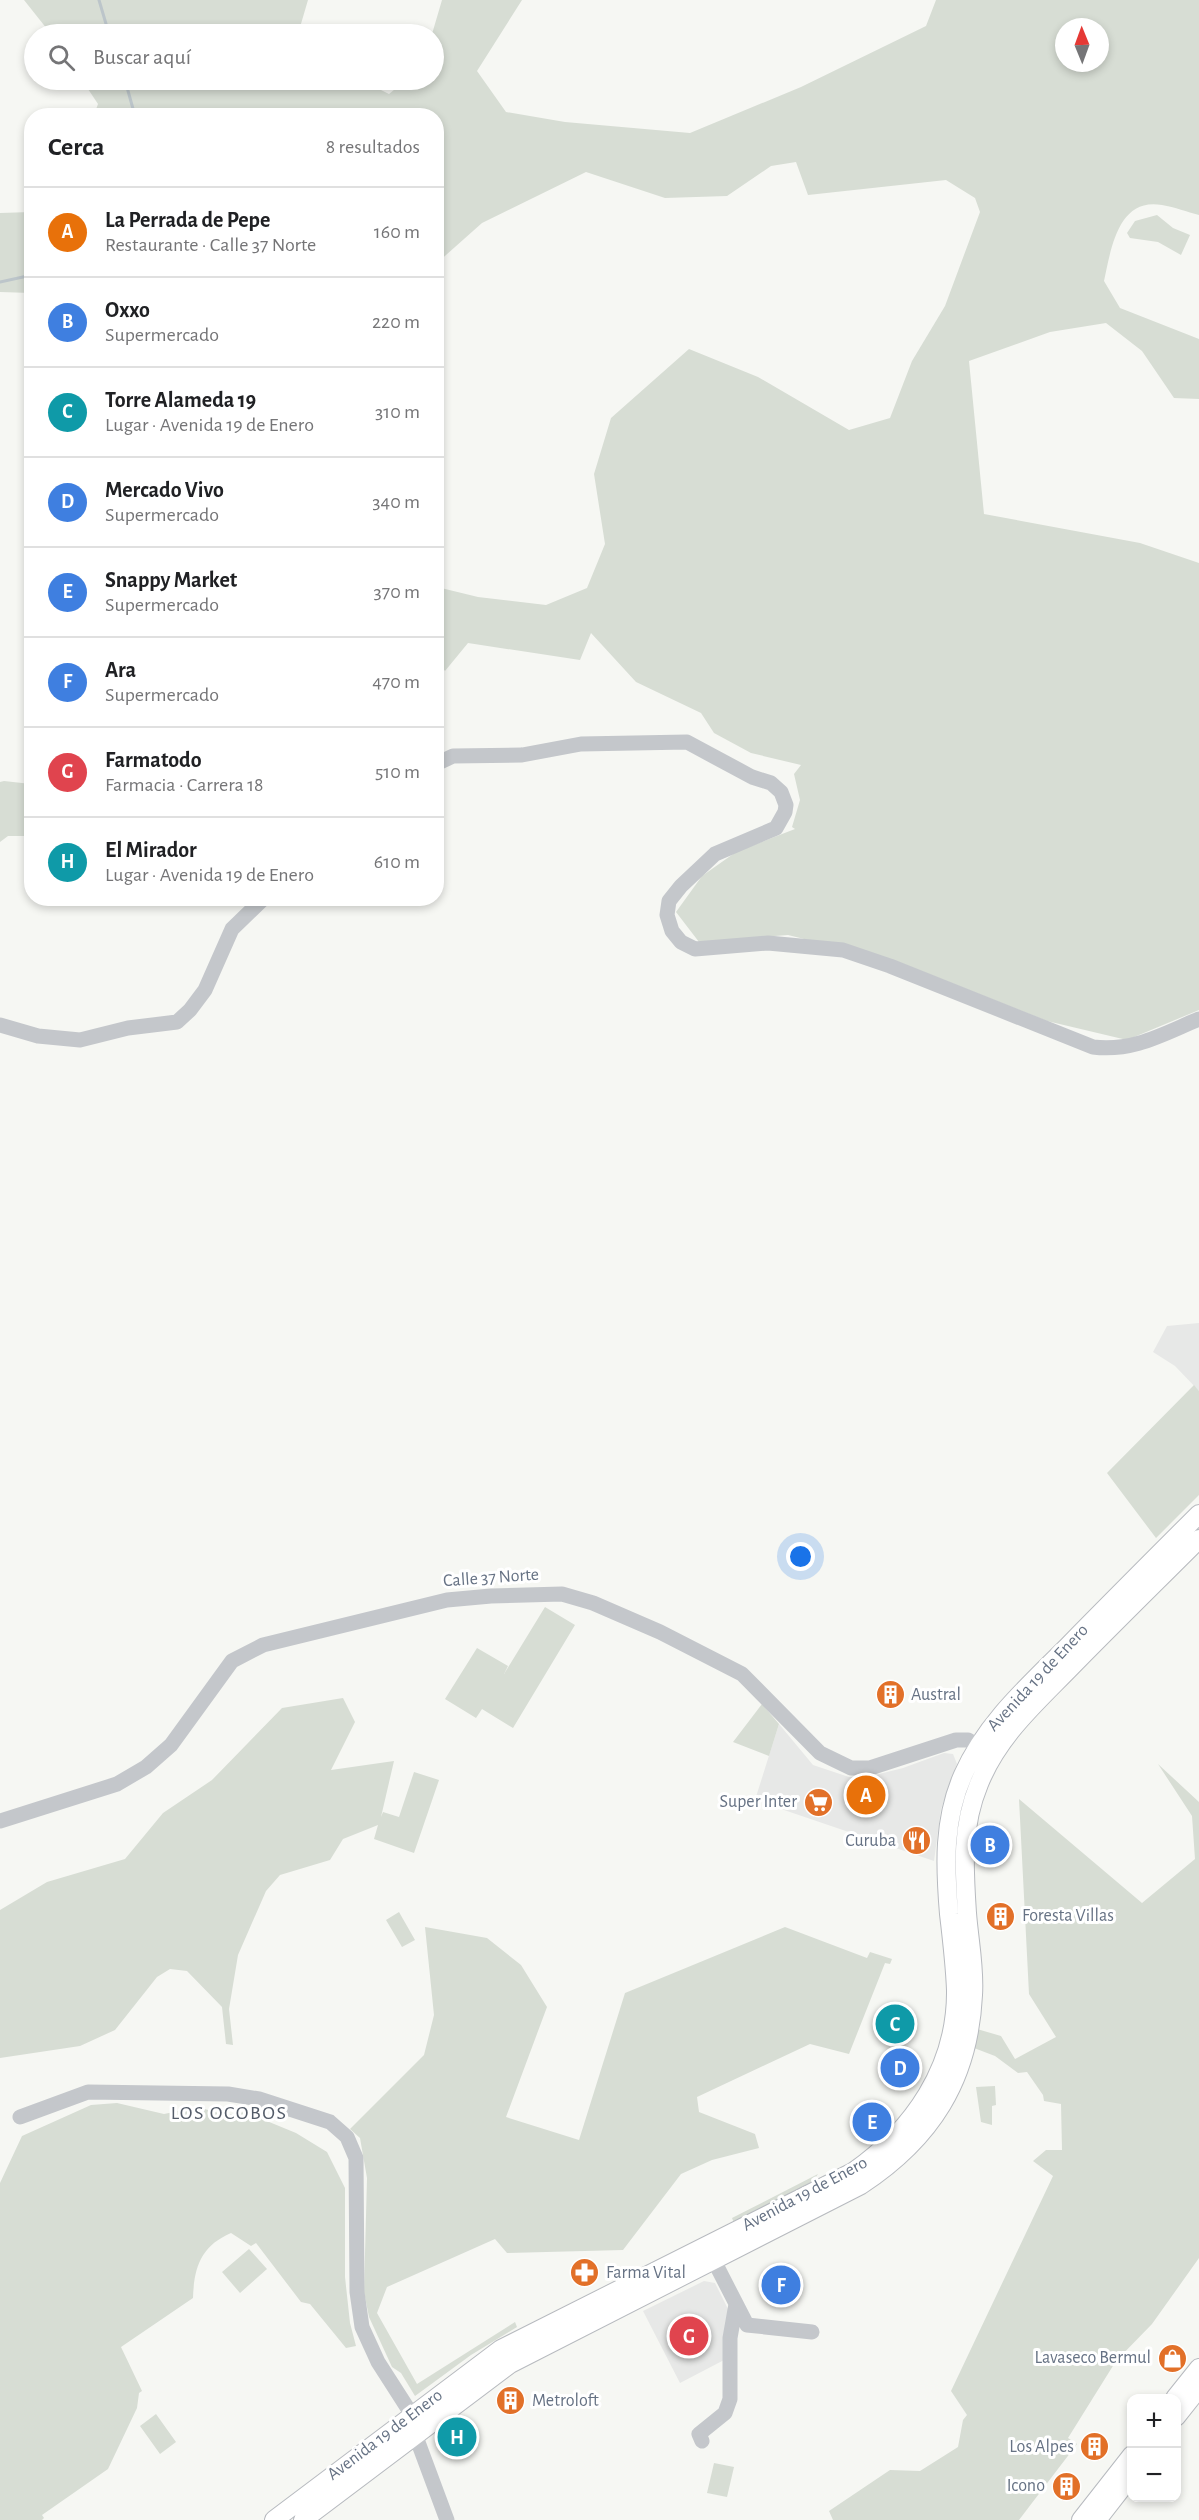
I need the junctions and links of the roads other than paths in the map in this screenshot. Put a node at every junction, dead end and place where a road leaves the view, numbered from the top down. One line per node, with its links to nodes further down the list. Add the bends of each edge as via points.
1 (444, 760): 3 (street, via 453,756 503,757 581,744 687,742 771,783 781,792 786,805 776,828 714,854 669,901 667,915 672,931 694,949 768,943 843,950 1094,1047 1141,1045)
2 (256, 906): 4 (street, via 232,929 205,990 177,1022 128,1028 80,1040 38,1036)
3 (1199, 1019)
4 (0, 1025)
5 (1199, 1514): 7 (main road, Avenida 19 de Enero, via 995,1719)
6 (1199, 1539): 7 (main road, Avenida 19 de Enero)
7 (986, 1750): 8 (street, Calle 37 Norte, via 968,1740 956,1740 870,1768 851,1768 820,1753 742,1674 660,1632 562,1594 491,1596 447,1600 263,1645 232,1661 171,1745 146,1767 117,1784); 10 (main road, Avenida 19 de Enero, via 964,1841 974,1992 971,2020 961,2065 942,2106 902,2155 861,2185)
8 (0, 1821)
9 (20, 2117): 17 (street, via 88,2092 108,2090 253,2097 330,2122 347,2137 356,2158 357,2292 362,2327 378,2362)
10 (710, 2253): 11 (street); 17 (main road, Avenida 19 de Enero, via 501,2349); 18 (main road, Avenida 19 de Enero, via 517,2360)
11 (736, 2304): 12 (street, via 747,2325); 19 (street, via 730,2338 730,2398 725,2413 699,2434)
12 (812, 2332)
13 (1199, 2368): 15 (main road)
14 (1199, 2388): 16 (main road)
15 (1178, 2394)
16 (1181, 2411)
17 (412, 2415): 18 (street); 22 (main road, Avenida 19 de Enero)
18 (415, 2434): 23 (main road, Avenida 19 de Enero); 24 (street)
19 (702, 2441)
20 (1127, 2460): 25 (main road)
21 (1127, 2480): 26 (main road)
22 (274, 2520)
23 (303, 2520)
24 (447, 2520)
25 (1081, 2520)
26 (1097, 2520)

